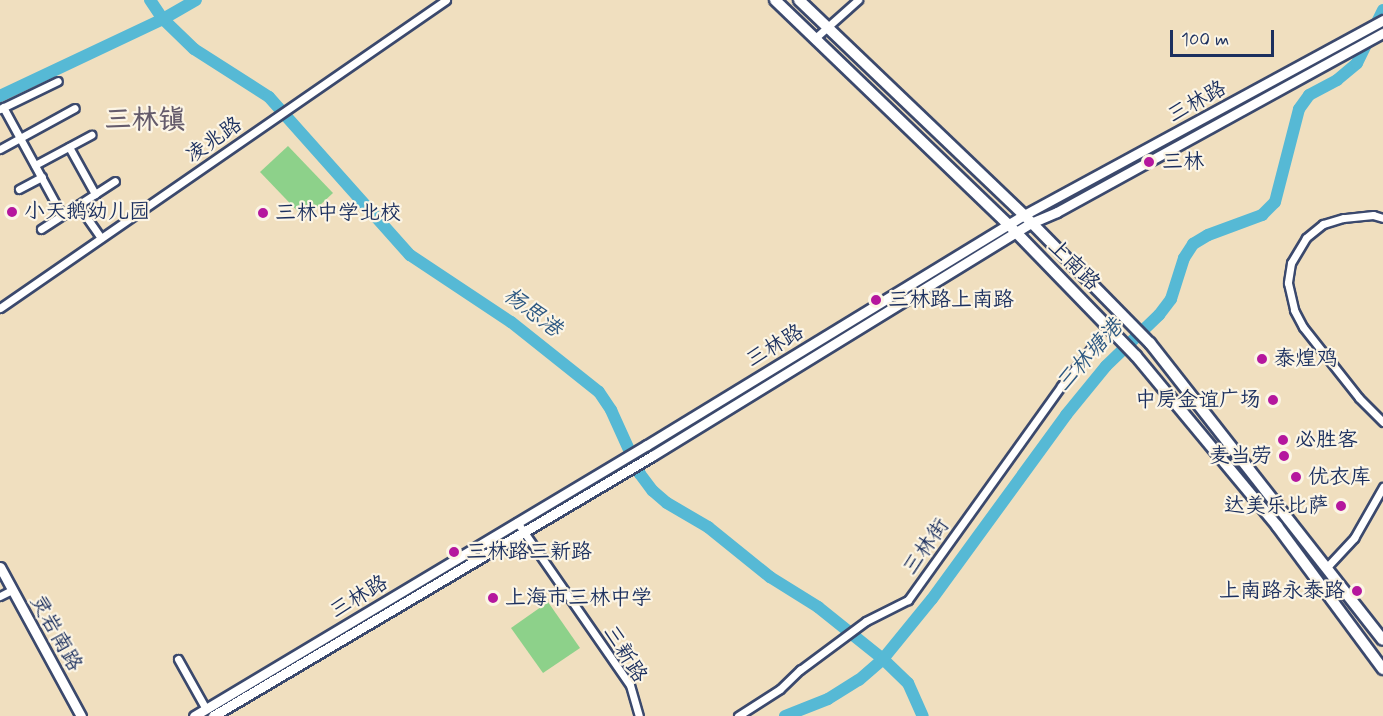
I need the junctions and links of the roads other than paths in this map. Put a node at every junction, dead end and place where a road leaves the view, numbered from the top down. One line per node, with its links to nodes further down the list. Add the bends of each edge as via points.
1 (446, 0): 27 (street, 凌兆路)
2 (775, 0): 8 (main road, 上南路)
3 (799, 0): 6 (main road, 上南路)
4 (858, 0): 6 (street)
5 (1383, 20): 24 (main road, 三林路)
6 (827, 28): 8 (street); 24 (main road, 上南路)
7 (1383, 33): 24 (main road, 三林路, via 1057,212)
8 (814, 39): 25 (main road, 上南路)
9 (58, 81): 10 (street)
10 (2, 108): 13 (street)
11 (75, 108): 13 (street)
12 (91, 135): 14 (street)
13 (20, 138): 15 (street); 16 (street)
14 (69, 147): 16 (street); 20 (street)
15 (0, 149)
16 (35, 165): 17 (street)
17 (42, 177): 19 (street); 22 (street)
18 (115, 181): 20 (street)
19 (19, 189)
20 (95, 194): 21 (street)
21 (78, 205): 22 (street); 27 (street)
22 (63, 215): 26 (street)
23 (1383, 218): 30 (street, via 1373,215 1323,224 1306,238 1296,254 1288,283 1294,310 1303,327)
24 (1027, 219): 25 (main road, 三林路); 34 (main road, 上南路, via 1150,343)
25 (1012, 228): 32 (main road, 三林路, via 619,461); 32 (main road, 三林路, via 652,456); 39 (main road, 上南路, via 1136,356 1277,526)
26 (41, 229)
27 (101, 238): 28 (street, 凌兆路)
28 (0, 308)
29 (1093, 346): 44 (street, 三林街, via 908,600 866,621)
30 (1383, 422)
31 (1383, 487): 34 (street, via 1354,538)
32 (520, 526): 40 (main road, 三林路); 43 (street, 三新路, via 630,685)
33 (0, 567): 35 (main road, 灵岩南路)
34 (1327, 567): 37 (main road, 上南路)
35 (12, 590): 36 (street); 41 (main road, 灵岩南路)
36 (0, 596)
37 (1383, 640)
38 (178, 659): 40 (street)
39 (1383, 669)
40 (210, 713): 42 (main road, 三林路)
41 (81, 716)
42 (194, 716)
43 (639, 716)
44 (738, 716)

